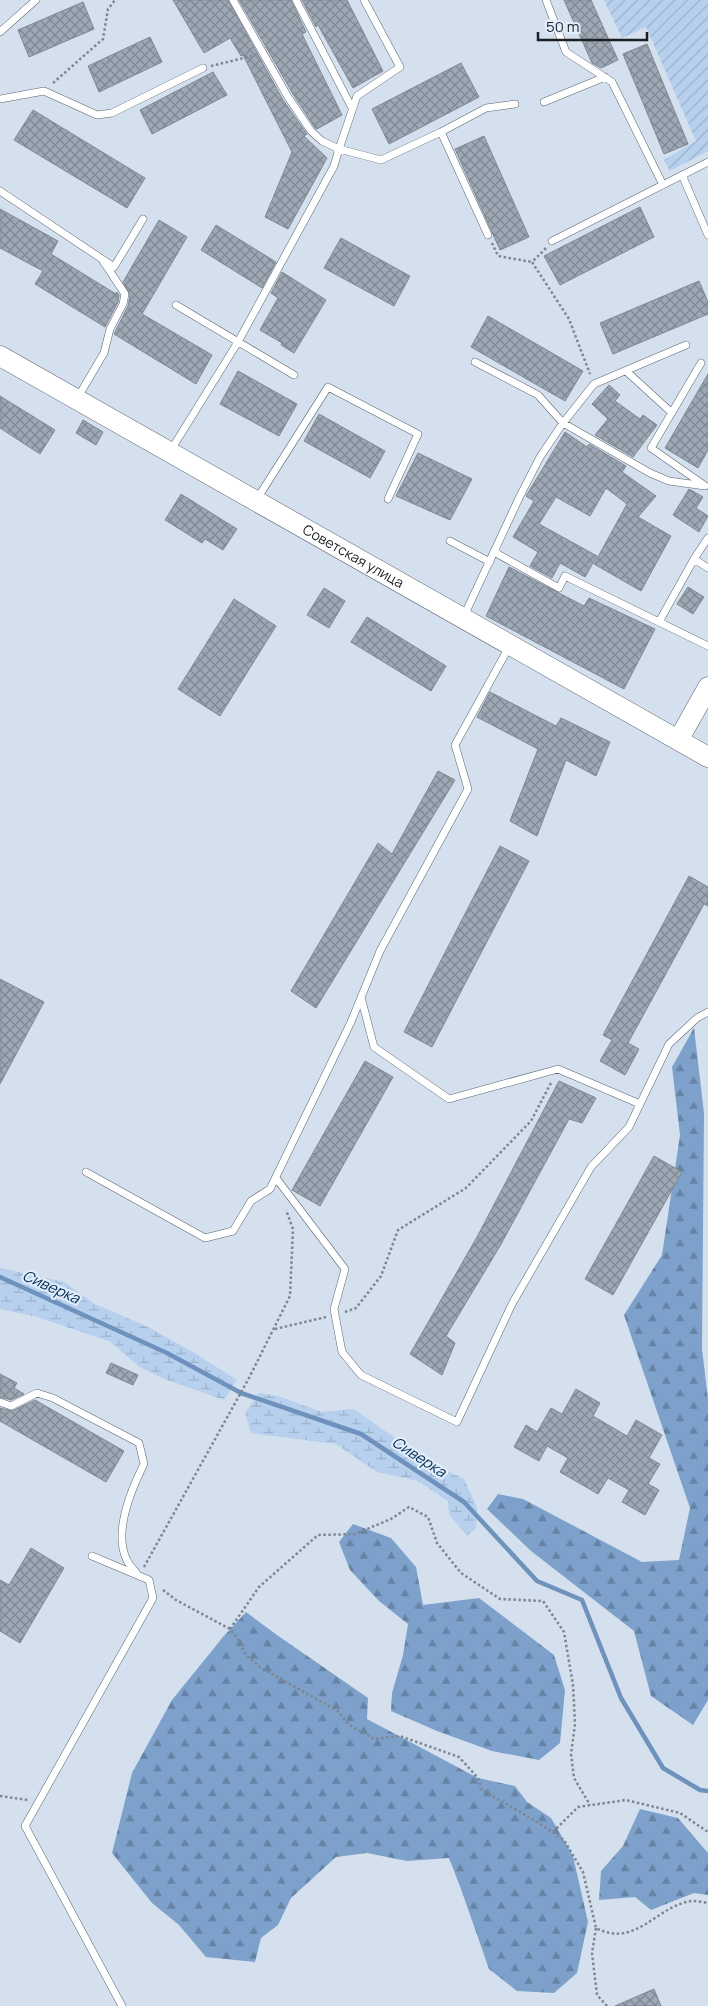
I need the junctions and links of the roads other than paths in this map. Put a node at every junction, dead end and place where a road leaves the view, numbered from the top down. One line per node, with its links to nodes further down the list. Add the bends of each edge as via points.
1 (36, 0): 6 (lane)
2 (233, 0): 14 (lane, via 311,131)
3 (296, 0): 12 (lane)
4 (364, 0): 12 (lane, via 400,67 357,96)
5 (546, 0): 8 (lane, via 566,52)
6 (0, 32)
7 (203, 68): 9 (lane, via 112,113 97,115 44,91)
8 (605, 77): 10 (lane); 17 (lane, via 612,82)
9 (0, 99)
10 (544, 102)
11 (515, 104): 13 (lane, via 486,108)
12 (352, 108): 14 (lane)
13 (441, 132): 14 (lane, via 381,160); 20 (lane)
14 (339, 149): 25 (lane, via 334,166)
15 (708, 162): 16 (lane)
16 (682, 175): 17 (lane); 21 (lane)
17 (663, 185): 22 (lane)
18 (0, 191): 23 (lane)
19 (143, 219): 23 (lane, via 114,267)
20 (488, 235)
21 (708, 235)
22 (552, 241)
23 (101, 258): 32 (lane, via 125,294 104,353)
24 (176, 304): 25 (lane)
25 (238, 342): 31 (lane); 35 (lane)
26 (686, 345): 30 (lane)
27 (0, 356): 32 (main road, Советская улица)
28 (475, 362): 34 (lane, via 538,395)
29 (701, 363): 33 (lane)
30 (626, 371): 33 (lane); 34 (lane, via 594,384)
31 (294, 375)
32 (77, 400): 35 (main road, Советская улица)
33 (672, 413): 36 (lane, via 651,448)
34 (563, 423): 36 (lane, via 650,473 669,481); 41 (lane, via 540,457)
35 (169, 453): 38 (main road, Советская улица)
36 (707, 487)
37 (388, 498): 38 (lane, via 418,434 328,387)
38 (255, 501): 45 (main road, Советская улица, via 363,558)
39 (708, 538): 42 (lane)
40 (450, 541): 43 (lane)
41 (494, 552): 43 (lane); 46 (lane, via 559,588 565,576)
42 (694, 559): 44 (lane); 46 (lane)
43 (490, 562): 45 (lane)
44 (708, 568)
45 (463, 618): 47 (main road, Советская улица)
46 (659, 622): 48 (lane)
47 (511, 645): 50 (main road, Советская улица); 52 (lane, via 455,745 468,789 380,951)
48 (708, 646)
49 (708, 688): 50 (main road)
50 (679, 740): 51 (main road, Советская улица)
51 (708, 756)
52 (361, 997): 54 (lane, via 374,1047 449,1099 558,1069); 56 (lane)
53 (708, 1012): 54 (lane, via 696,1018 669,1044)
54 (640, 1104): 56 (lane, via 629,1127 591,1167 512,1304 457,1422 361,1375 342,1352 334,1309 345,1269)
55 (86, 1172): 56 (lane, via 205,1238 233,1231 251,1201 270,1189)
56 (276, 1178)
57 (0, 1402): 59 (lane, via 11,1406 37,1392 138,1443 144,1464 130,1494 121,1541 130,1567)
58 (92, 1556): 59 (lane)
59 (140, 1576): 60 (lane, via 149,1580 153,1598 25,1826)
60 (122, 2006)

